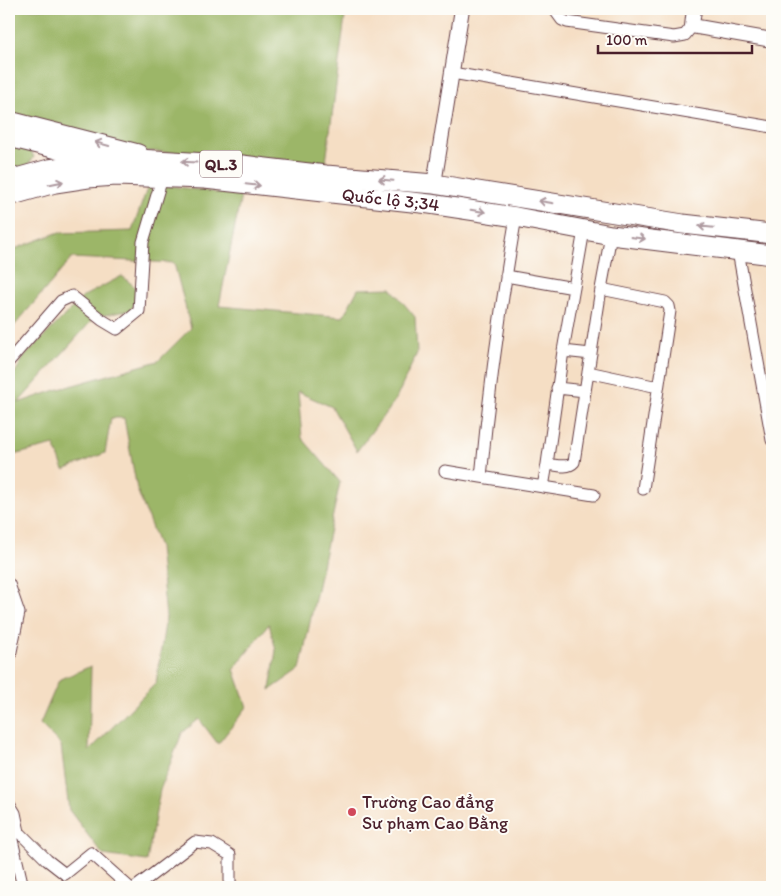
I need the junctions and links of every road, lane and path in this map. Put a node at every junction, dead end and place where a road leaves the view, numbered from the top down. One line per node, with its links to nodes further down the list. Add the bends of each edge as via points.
1 (462, 9): 6 (street)
2 (554, 9): 4 (street, via 567,22 674,37 685,34)
3 (694, 9): 4 (street)
4 (692, 26): 5 (street)
5 (772, 40)
6 (452, 73): 8 (street); 13 (street)
7 (9, 122): 9 (highway)
8 (772, 128)
9 (20, 134): 10 (highway); 11 (highway, one-way to 9); 12 (highway, via 34,147 38,157 32,168)
10 (104, 161): 11 (highway); 12 (highway, via 50,169)
11 (164, 169): 13 (highway, Quốc lộ 3;34 / QL.3, one-way to 11, via 242,165); 14 (highway, Quốc lộ 3;34 / QL.3, one-way to 11, via 55,183); 15 (highway, Quốc lộ 3;34 / QL.3, one-way to 15, via 205,179); 28 (street, via 143,242 138,311 116,329 72,296 61,301)
12 (14, 179)
13 (434, 184): 15 (highway); 18 (highway, Quốc lộ 3;34 / QL.3, one-way to 13)
14 (9, 196)
15 (430, 204): 16 (highway, Quốc lộ 3;34 / QL.3, one-way to 16)
16 (516, 217): 17 (highway, Quốc lộ 3;34 / QL.3); 23 (street)
17 (584, 230): 20 (highway, Quốc lộ 3;34 / QL.3); 24 (street)
18 (740, 231): 19 (highway, Quốc lộ 3;34 / QL.3); 21 (highway)
19 (772, 234)
20 (611, 235): 21 (highway, Quốc lộ 3;34 / QL.3, one-way to 21); 25 (street)
21 (738, 251): 22 (highway, Quốc lộ 3;34 / QL.3); 33 (street)
22 (772, 255)
23 (506, 276): 24 (street); 36 (street)
24 (574, 288): 26 (street)
25 (601, 289): 27 (street); 30 (street, via 665,302 668,306 670,311)
26 (563, 351): 27 (street); 31 (street)
27 (591, 354): 29 (street)
28 (9, 361)
29 (588, 372): 30 (street); 32 (street)
30 (658, 387): 38 (street)
31 (558, 388): 32 (street); 34 (street)
32 (585, 391): 34 (street, via 574,462 568,466)
33 (772, 440)
34 (547, 464): 37 (street)
35 (445, 471): 36 (street)
36 (481, 478): 37 (street)
37 (543, 488): 39 (street)
38 (643, 489)
39 (594, 495)
40 (9, 584): 41 (street, via 18,613)
41 (9, 661)
42 (9, 803): 45 (street, via 19,832 65,874 91,854)
43 (9, 827): 44 (street)
44 (23, 887)
45 (129, 887)
46 (136, 887): 47 (street, via 195,842 212,844 230,855 230,883)
47 (233, 887)

